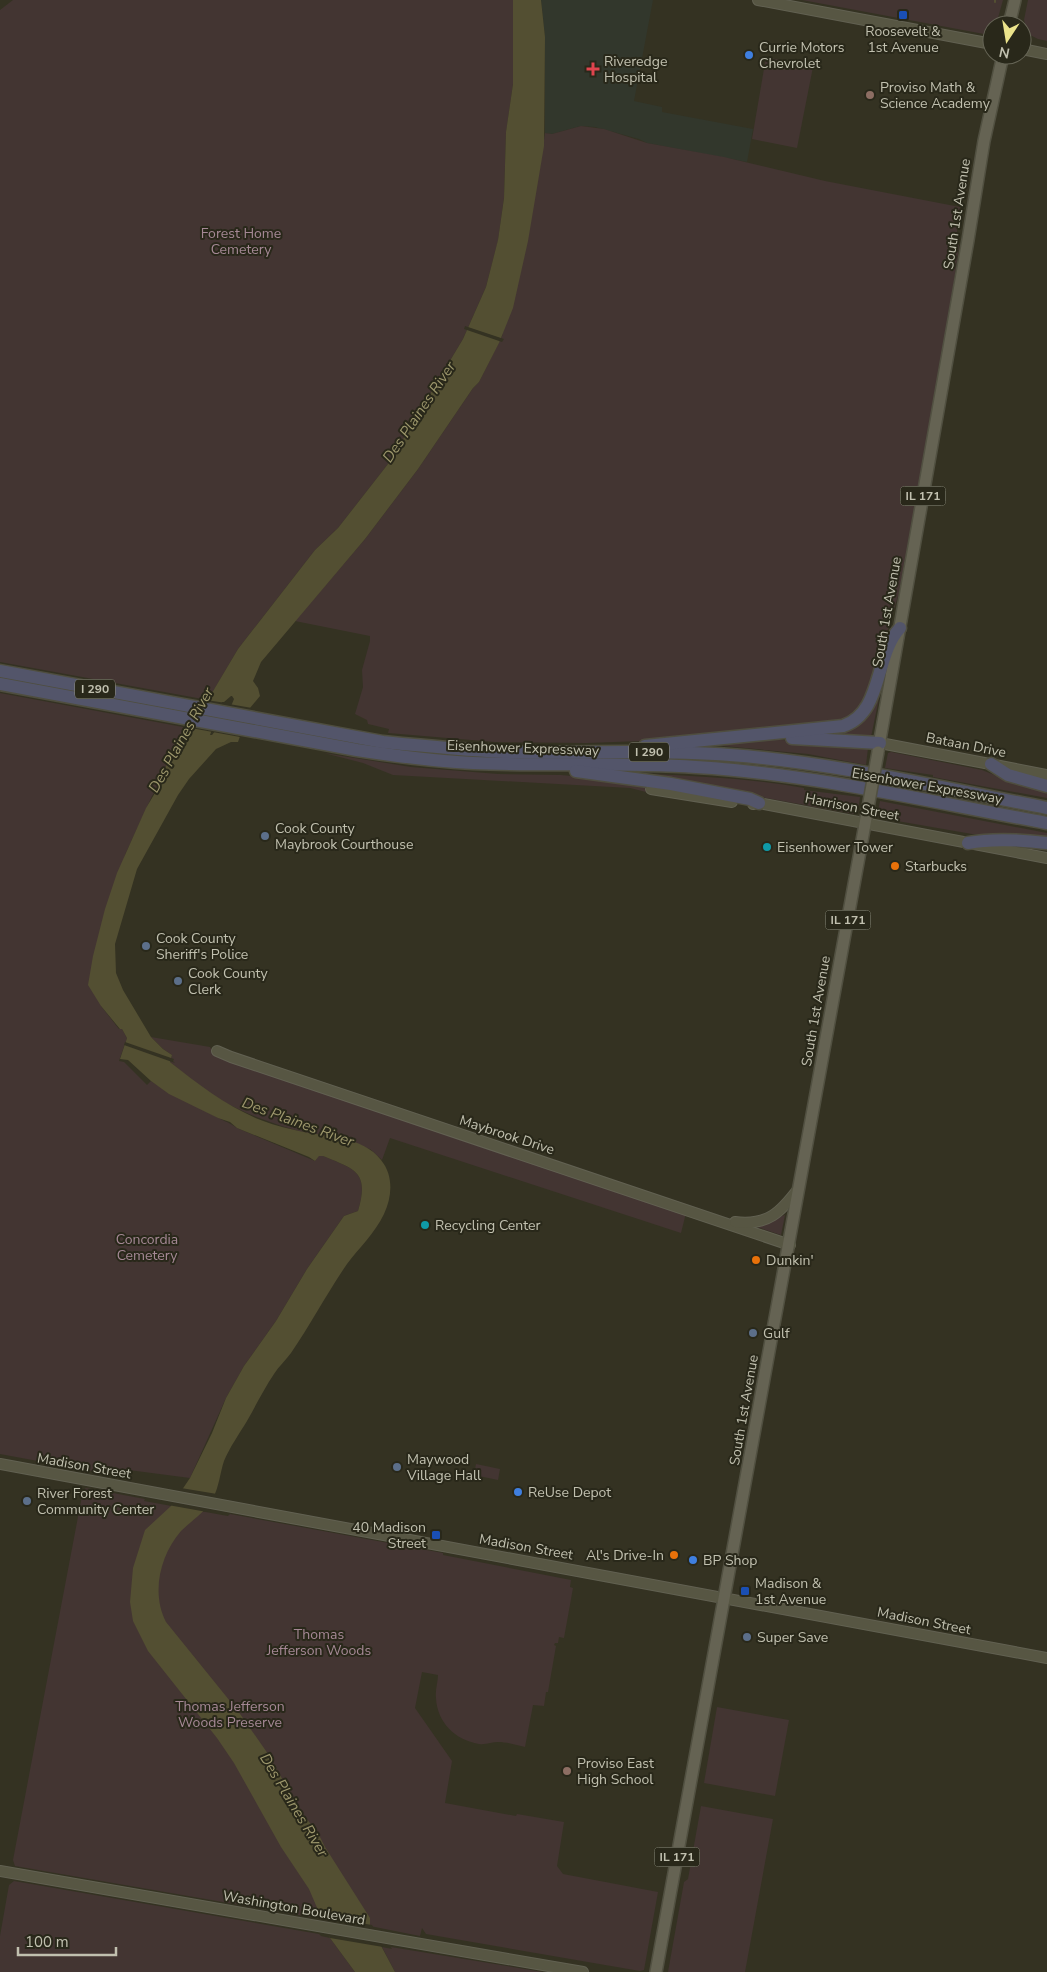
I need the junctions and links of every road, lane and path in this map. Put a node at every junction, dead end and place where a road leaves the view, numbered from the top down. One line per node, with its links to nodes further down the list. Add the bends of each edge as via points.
1 (758, 0): 4 (street)
2 (1015, 0): 3 (main road)
3 (1011, 15)
4 (982, 42)
5 (1032, 51): 6 (street)
6 (1047, 54)
7 (1001, 65): 8 (main road, South 1st Avenue / IL 171, via 984,141)
8 (900, 628): 13 (highway, via 891,638 869,701 860,717 843,726); 14 (main road, South 1st Avenue / IL 171)
9 (0, 671): 11 (highway, Eisenhower Expressway / I 290)
10 (0, 684): 11 (highway, Eisenhower Expressway / I 290)
11 (188, 712): 12 (highway, Eisenhower Expressway / I 290)
12 (246, 723): 15 (highway, Eisenhower Expressway / I 290, via 428,747 505,752); 17 (highway, Eisenhower Expressway / I 290, via 356,750 473,763)
13 (764, 735): 14 (highway); 15 (highway, via 650,745)
14 (879, 748): 16 (street, Bataan Drive); 23 (main road, South 1st Avenue / IL 171, bridge)
15 (627, 752): 22 (highway, Eisenhower Expressway / I 290, via 729,755 818,765)
16 (991, 764): 18 (street, Bataan Drive); 19 (highway, via 1008,775)
17 (552, 765): 21 (highway, via 583,773 671,784); 24 (highway, Eisenhower Expressway / I 290, via 697,767 774,775)
18 (1047, 775)
19 (1047, 786)
20 (651, 789): 21 (street, Harrison Street)
21 (758, 803): 23 (street, Harrison Street)
22 (1047, 808)
23 (866, 818): 25 (street, Harrison Street); 29 (main road, South 1st Avenue / IL 171)
24 (1047, 823)
25 (968, 843): 26 (highway, via 991,840); 27 (street, Harrison Street)
26 (1047, 843)
27 (1047, 858)
28 (217, 1051): 30 (street, Maybrook Drive)
29 (800, 1185): 30 (street, via 783,1209 772,1217 748,1224); 31 (main road, South 1st Avenue / IL 171)
30 (717, 1220): 31 (street, Maybrook Drive)
31 (790, 1244): 33 (main road, South 1st Avenue / IL 171)
32 (0, 1464): 33 (street, Madison Street)
33 (724, 1597): 34 (street, Madison Street); 37 (main road, South 1st Avenue / IL 171)
34 (1047, 1658)
35 (0, 1871): 36 (street, Washington Boulevard)
36 (583, 1972)
37 (656, 1972)

